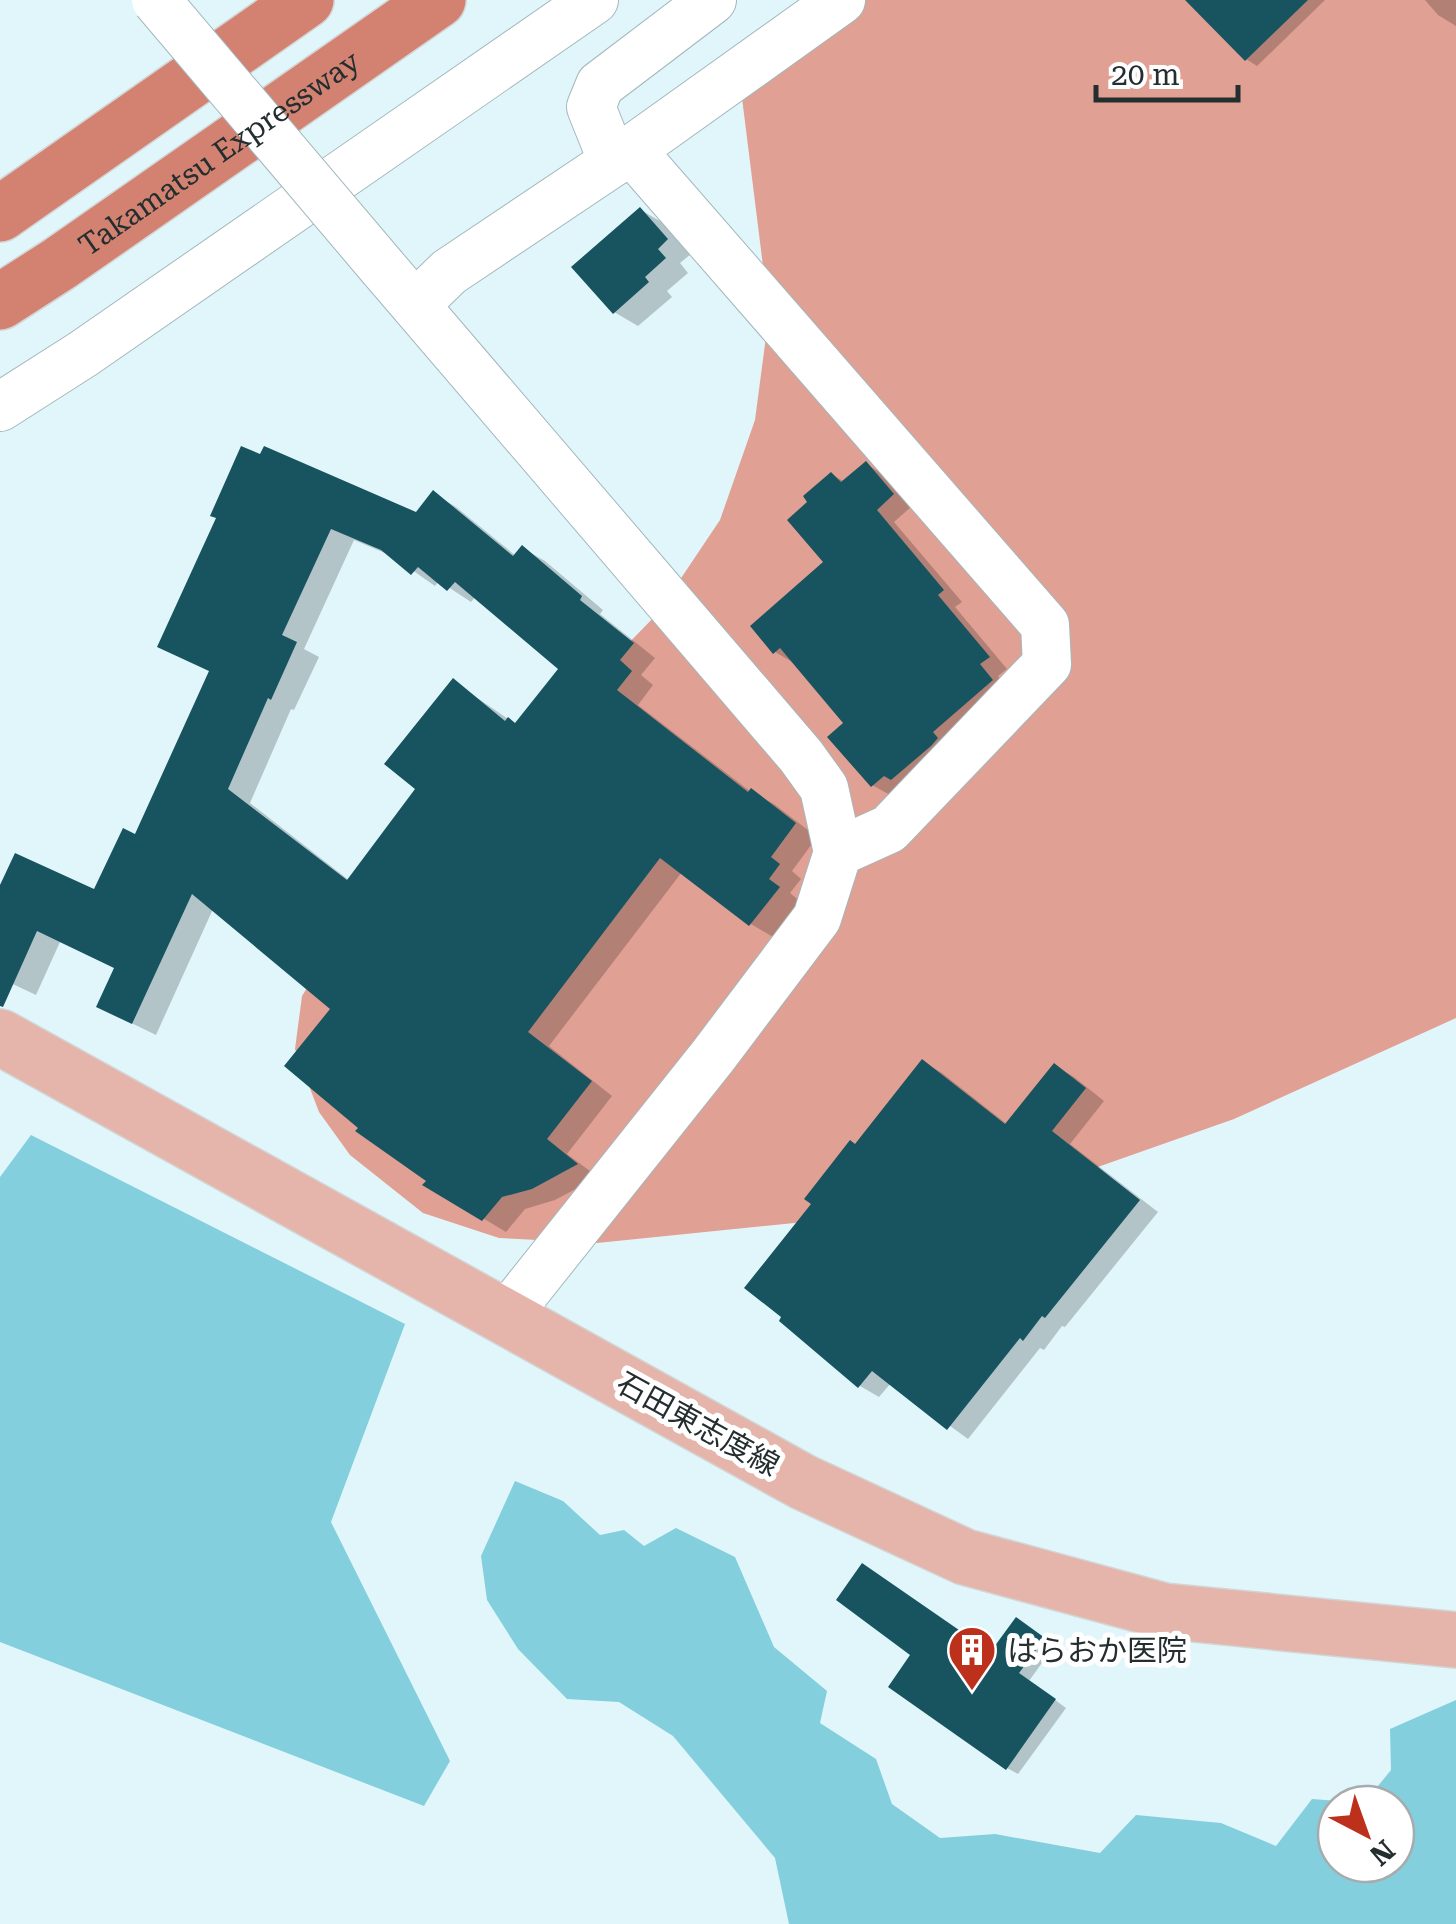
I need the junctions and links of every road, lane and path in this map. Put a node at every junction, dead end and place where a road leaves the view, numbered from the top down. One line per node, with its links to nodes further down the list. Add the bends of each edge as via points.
1 (156, 0): 10 (street, bridge)
2 (306, 0): 8 (highway)
3 (438, 0): 9 (highway, Takamatsu Expressway)
4 (594, 0): 11 (street)
5 (712, 0): 7 (street, via 600,84 591,107)
6 (841, 0): 7 (street)
7 (622, 156): 10 (street, via 449,272); 12 (street, via 1046,625 1047,664 890,828)
8 (12, 207)
9 (0, 302)
10 (414, 305): 12 (street, via 801,756 824,788)
11 (0, 407)
12 (838, 852): 14 (street, via 817,918)
13 (0, 1037): 14 (main road, 石田東志度線)
14 (506, 1316): 15 (main road, 石田東志度線, via 803,1482 964,1557 1164,1612)
15 (1456, 1640)

